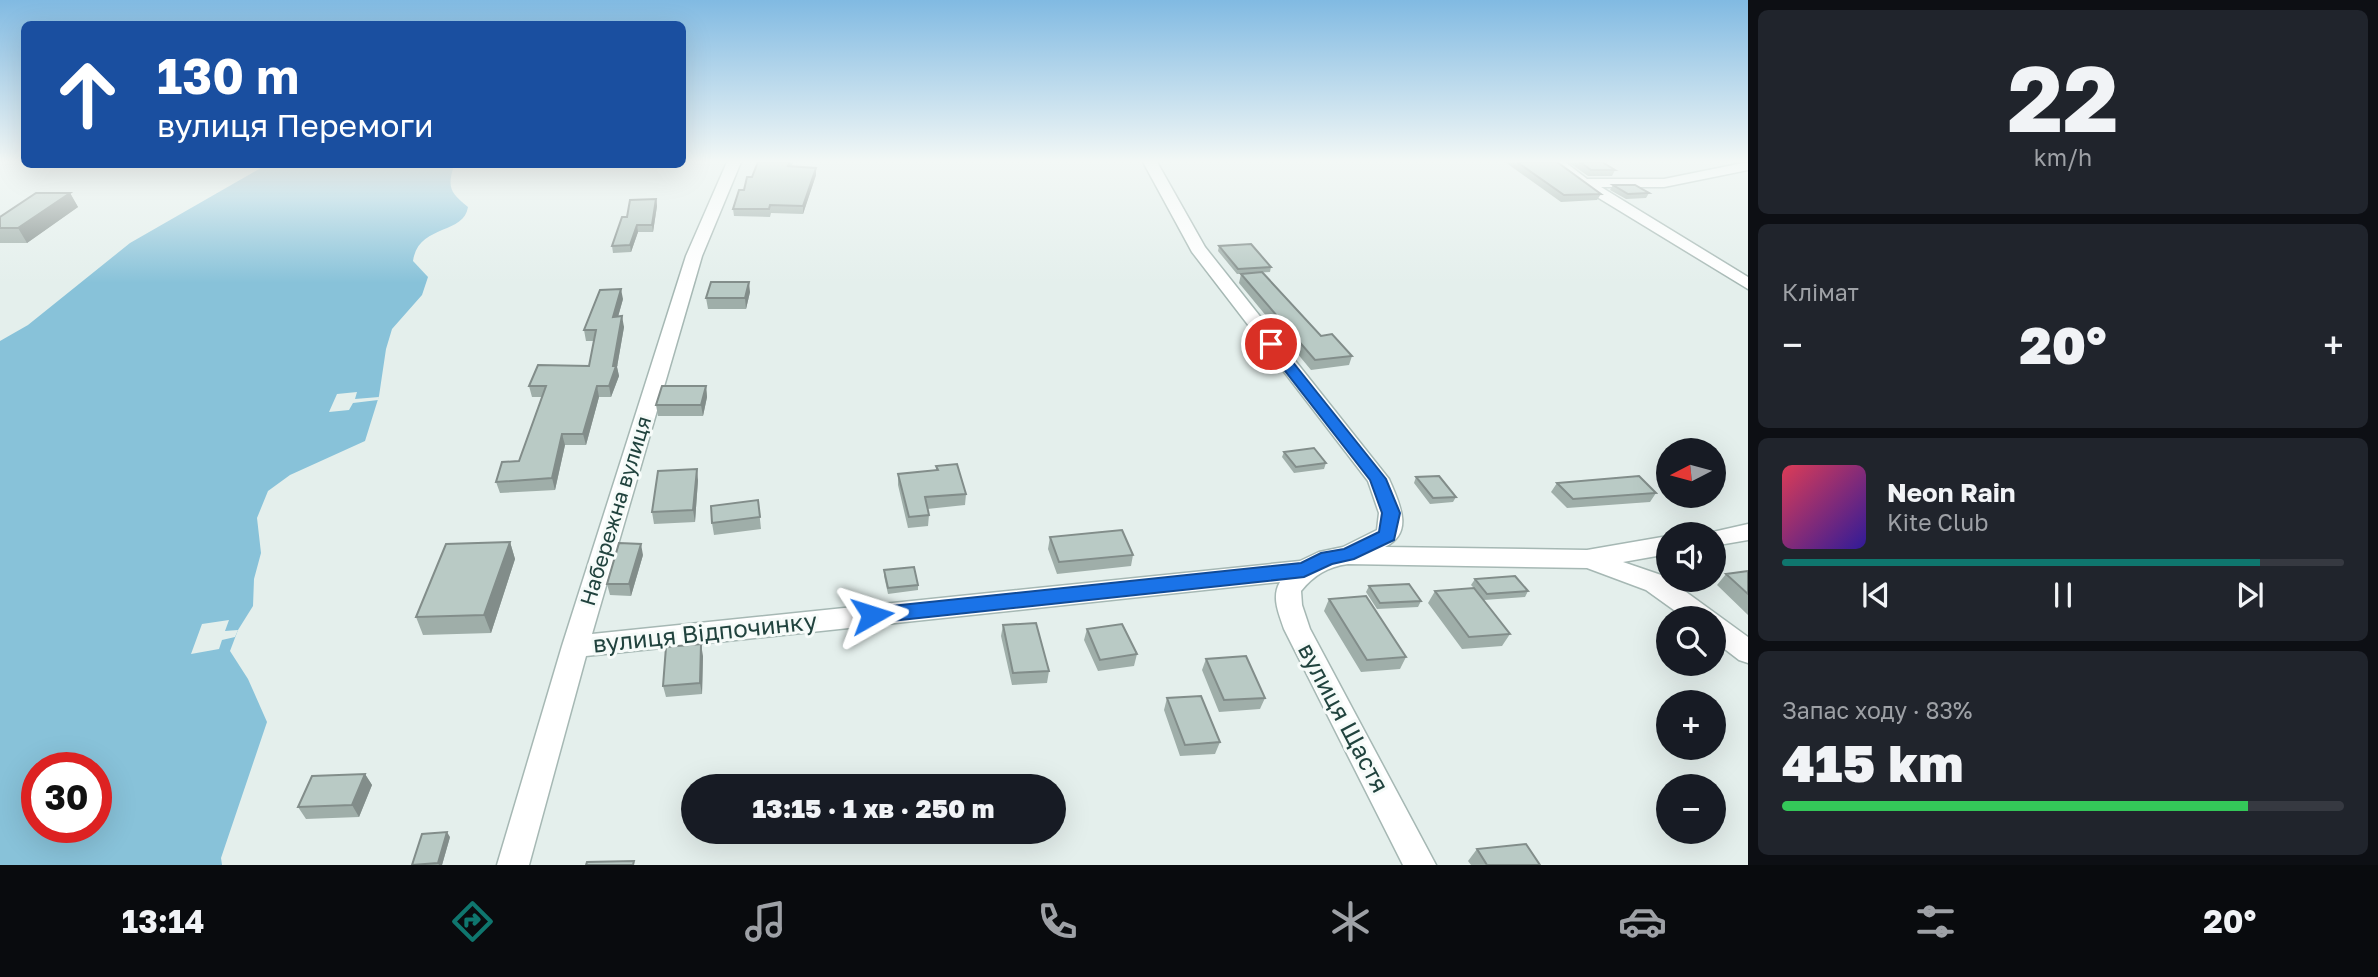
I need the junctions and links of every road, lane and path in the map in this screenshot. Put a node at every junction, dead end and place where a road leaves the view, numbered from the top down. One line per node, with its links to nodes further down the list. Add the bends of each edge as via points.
1 (717, 202): 13 (street, Набережна вулиця, via 694,256)
2 (1173, 202): 8 (street, via 1198,248 1378,479 1391,513 1388,535)
3 (1615, 202): 4 (street)
4 (1748, 284)
5 (1748, 532): 6 (street)
6 (1726, 536)
7 (1656, 547): 9 (street, вулиця Відпочинку)
8 (1348, 555): 9 (street, вулиця Відпочинку); 10 (street, вулиця Відпочинку, via 1328,558)
9 (1587, 559): 11 (street, via 1654,583)
10 (1304, 570): 13 (street, вулиця Відпочинку); 16 (street, вулиця Щастя, via 1288,589 1297,629)
11 (1687, 606)
12 (1726, 635): 14 (street)
13 (575, 646): 15 (street, Набережна вулиця)
14 (1748, 652)
15 (513, 865)
16 (1420, 865)

